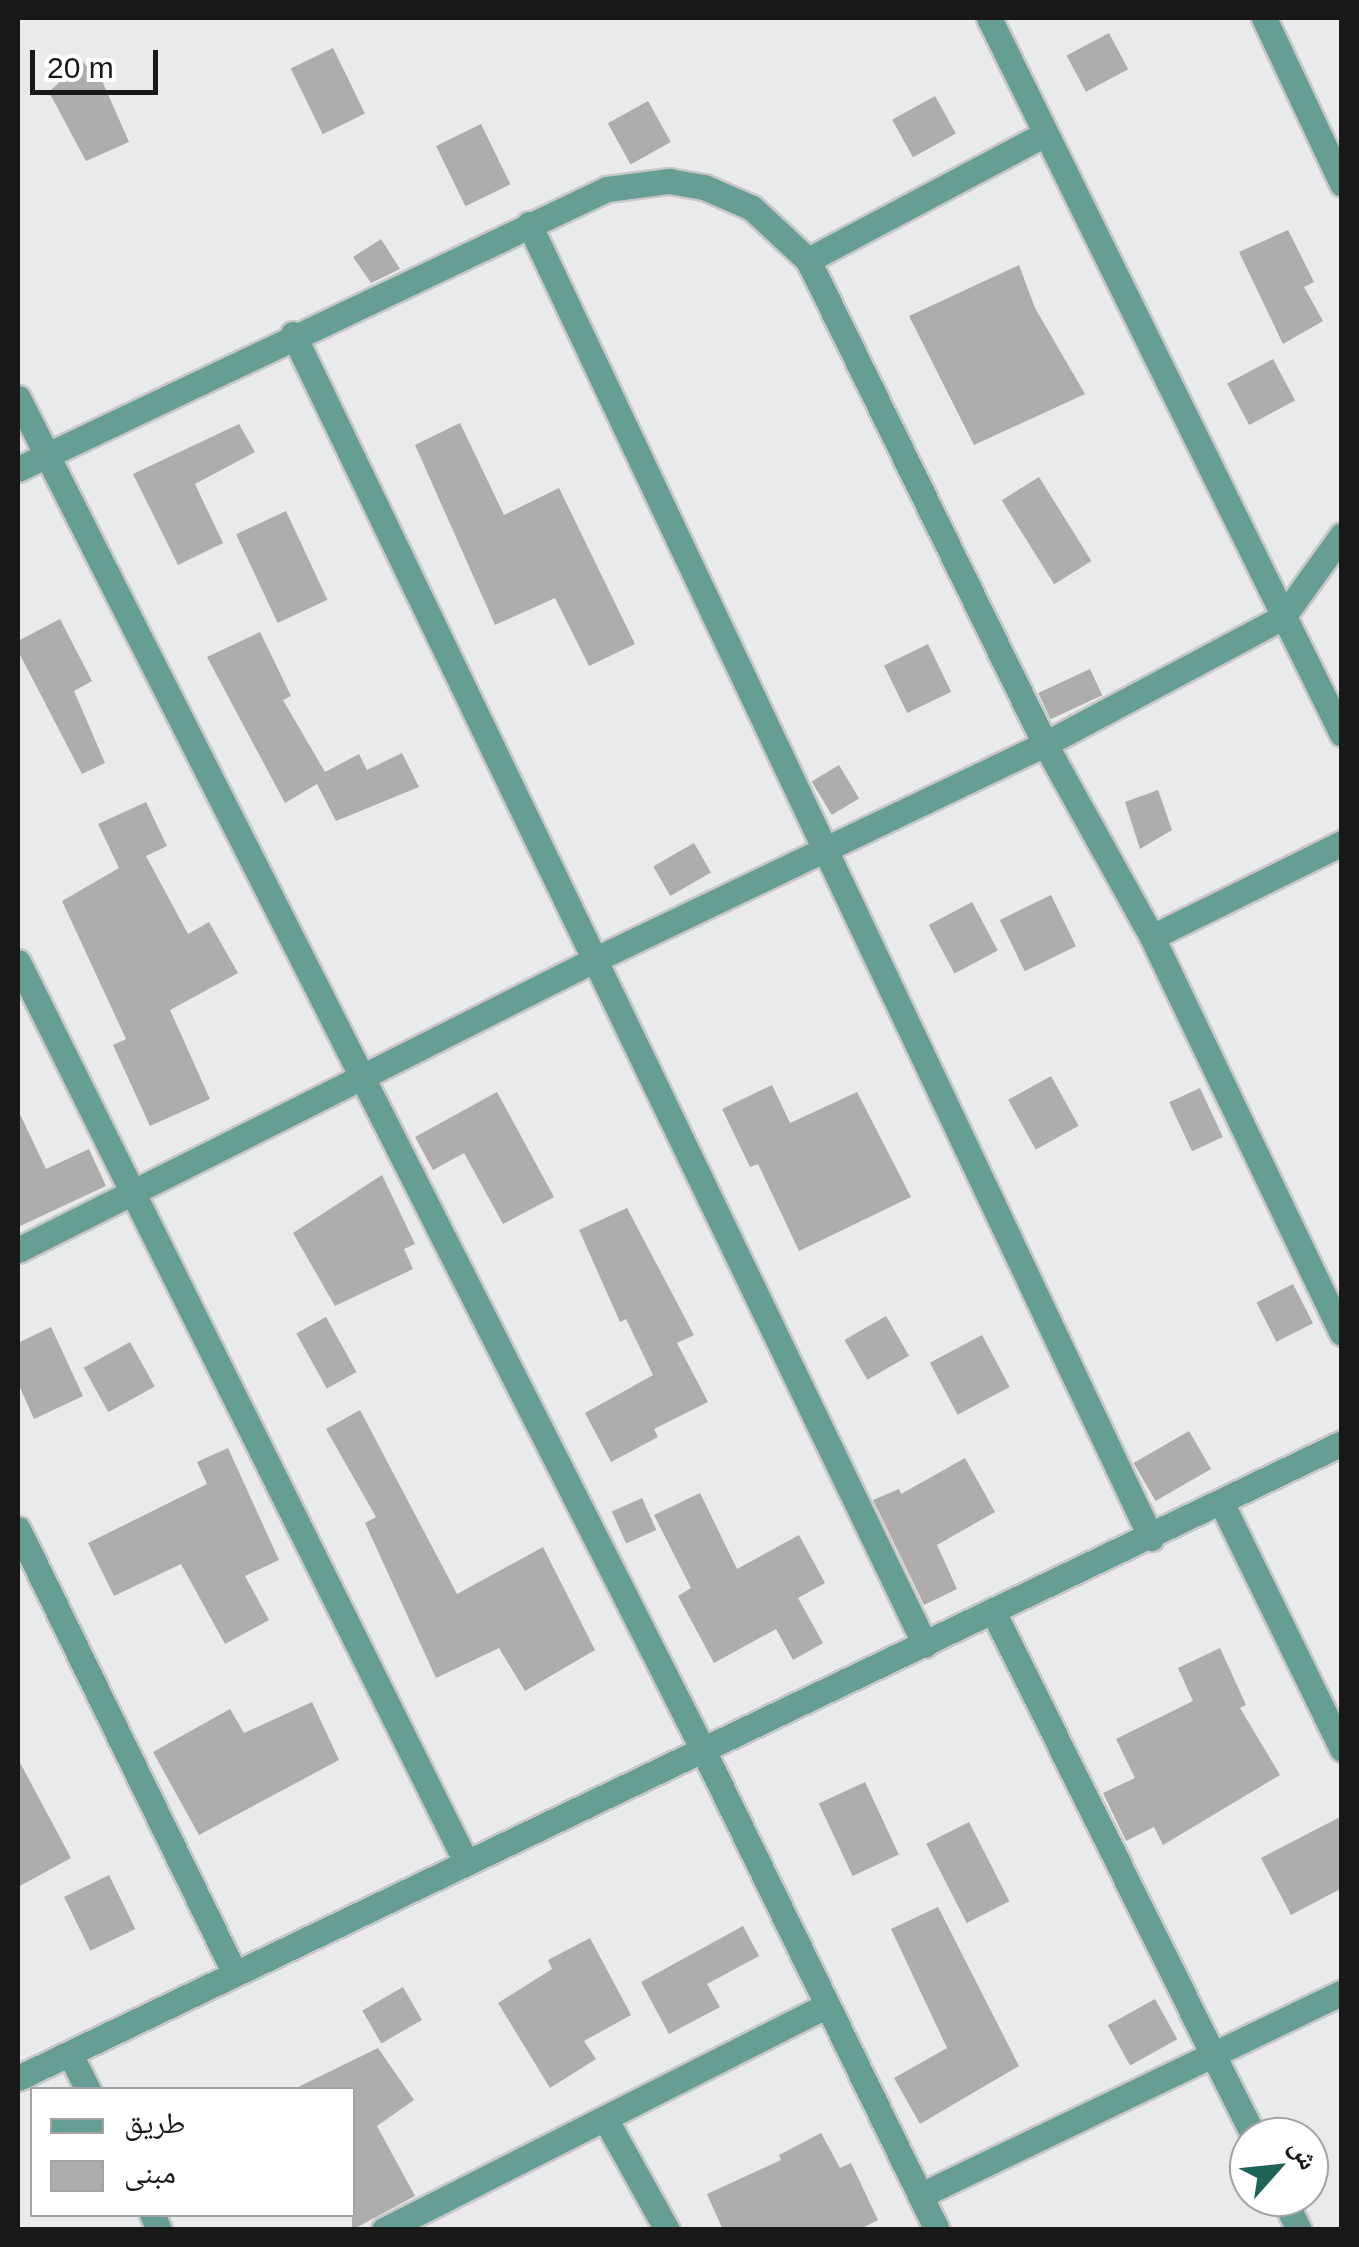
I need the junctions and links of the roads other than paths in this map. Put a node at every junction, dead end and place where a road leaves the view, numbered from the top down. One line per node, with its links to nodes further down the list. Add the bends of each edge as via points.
1 (990, 18): 3 (street)
2 (1264, 18): 4 (street)
3 (1043, 134): 6 (street); 12 (street)
4 (1342, 184)
5 (529, 224): 6 (street, via 607,189 670,181 752,208); 7 (street); 16 (street)
6 (808, 260): 14 (street)
7 (293, 334): 9 (street); 18 (street)
8 (18, 398): 9 (street)
9 (44, 456): 10 (street); 20 (street)
10 (18, 469)
11 (1342, 535): 12 (street)
12 (1282, 617): 13 (street); 14 (street)
13 (1342, 734)
14 (1045, 744): 16 (street); 17 (street)
15 (1342, 843): 17 (street)
16 (828, 851): 18 (street); 27 (street)
17 (1152, 937): 23 (street)
18 (598, 958): 20 (street); 29 (street)
19 (18, 962): 21 (street)
20 (362, 1074): 21 (street); 31 (street)
21 (135, 1191): 22 (street); 32 (street)
22 (18, 1250)
23 (1342, 1333)
24 (1342, 1442): 25 (street)
25 (1222, 1504): 27 (street); 30 (street)
26 (18, 1529): 33 (street)
27 (1151, 1538): 28 (street)
28 (994, 1612): 29 (street); 37 (street)
29 (925, 1646): 31 (street)
30 (1342, 1749)
31 (704, 1752): 32 (street); 35 (street)
32 (466, 1862): 33 (street)
33 (235, 1974): 36 (street)
34 (1342, 1992): 37 (street)
35 (826, 2005): 41 (street); 42 (street)
36 (70, 2054): 38 (street); 39 (street)
37 (1216, 2057): 40 (street); 42 (street)
38 (18, 2078)
39 (86, 2087)
40 (1244, 2117)
41 (607, 2122): 43 (street); 44 (street)
42 (923, 2194): 45 (street)
43 (384, 2230)
44 (667, 2230)
45 (936, 2230)

